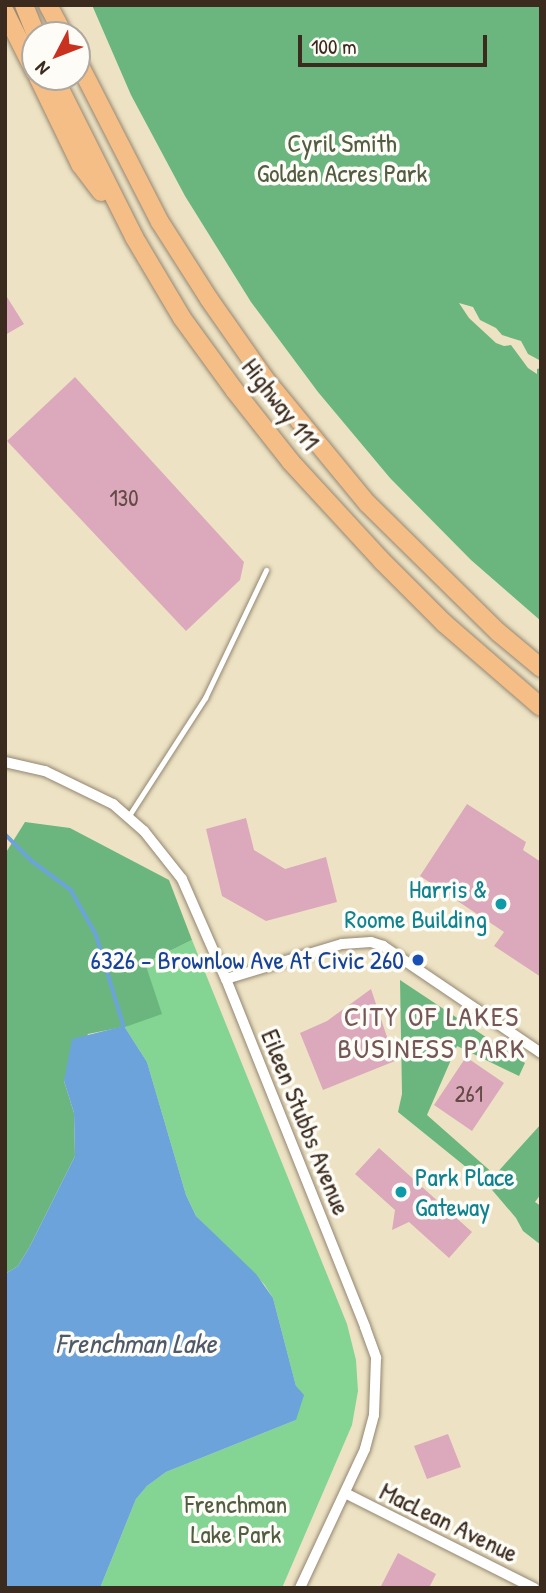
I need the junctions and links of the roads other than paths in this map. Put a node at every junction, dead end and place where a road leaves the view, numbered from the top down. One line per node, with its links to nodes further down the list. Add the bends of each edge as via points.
1 (48, 5): 3 (highway)
2 (5, 12): 4 (highway)
3 (57, 21)
4 (21, 44)
5 (91, 86): 10 (highway, Highway 111, via 160,222 265,379 368,503 498,632)
6 (45, 91): 8 (highway, via 80,164)
7 (61, 91): 8 (highway, Highway 111)
8 (134, 237): 11 (highway, Highway 111, via 182,318 291,462 435,614)
9 (265, 570): 13 (lane, via 205,698)
10 (541, 668)
11 (541, 707)
12 (5, 762): 13 (street, Eileen Stubbs Avenue, via 45,771 113,804)
13 (128, 817): 14 (street, Eileen Stubbs Avenue, via 182,879)
14 (226, 979): 15 (street, via 342,944 372,942); 16 (street, Eileen Stubbs Avenue, via 376,1358 374,1415)
15 (541, 1052)
16 (345, 1493): 17 (street, Eileen Stubbs Avenue); 18 (street, MacLean Avenue)
17 (300, 1588)
18 (534, 1588)

